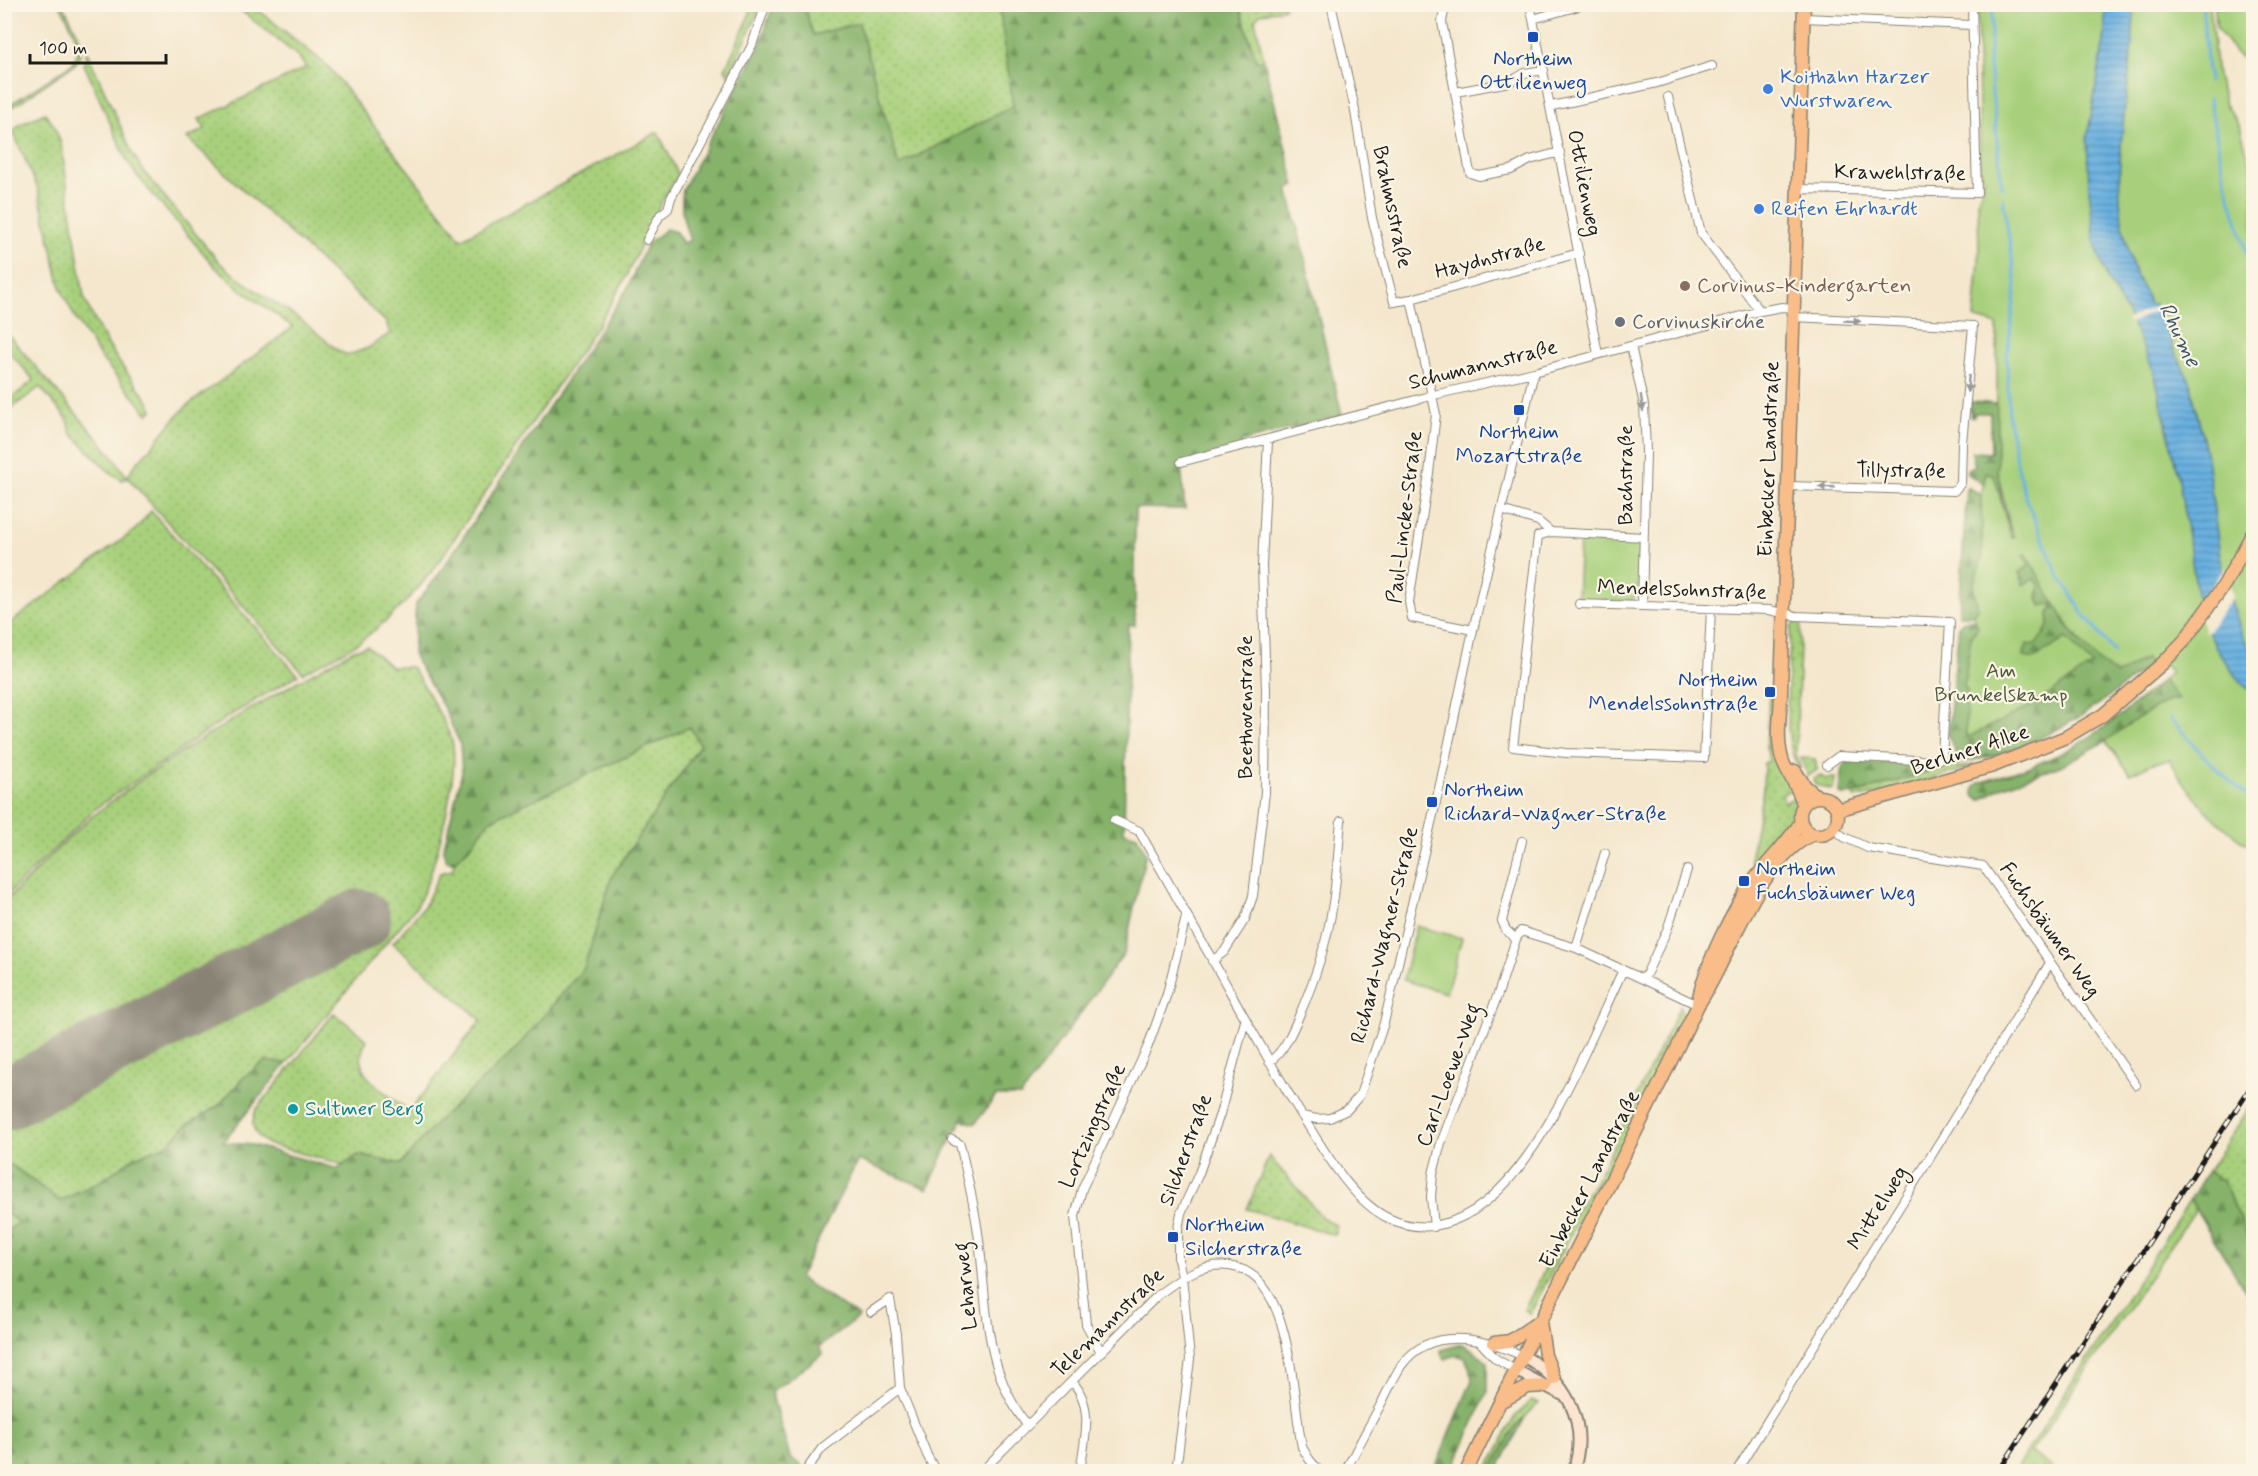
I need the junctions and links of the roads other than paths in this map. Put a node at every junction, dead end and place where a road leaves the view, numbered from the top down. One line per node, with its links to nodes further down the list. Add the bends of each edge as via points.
1 (766, 4): 18 (street, via 752,45 668,209 660,215)
2 (1331, 4): 20 (street, Brahmsstraße, via 1354,105 1372,218 1394,302)
3 (1455, 4): 13 (street, via 1444,11 1442,22)
4 (1530, 4): 9 (street, Ottilienweg)
5 (1586, 4): 9 (street)
6 (1804, 4): 8 (main road, Einbecker Landstraße)
7 (1972, 4): 10 (street)
8 (1803, 18): 10 (street); 17 (main road, Einbecker Landstraße)
9 (1533, 19): 12 (street, Ottilienweg)
10 (1972, 25): 17 (street, Krawehlstraße, via 1977,193)
11 (1712, 66): 15 (street, via 1657,83)
12 (1544, 69): 13 (street, via 1509,82); 15 (street, Ottilienweg)
13 (1455, 92): 16 (street, via 1470,173 1479,176 1510,170)
14 (1668, 97): 21 (street, via 1701,233)
15 (1551, 106): 16 (street, Ottilienweg)
16 (1560, 152): 19 (street, Ottilienweg)
17 (1798, 189): 22 (main road, Einbecker Landstraße)
18 (647, 240)
19 (1579, 253): 20 (street, Haydnstraße); 25 (street, Ottilienweg)
20 (1411, 299): 27 (street)
21 (1760, 311): 22 (street, Schumannstraße, via 1782,307); 24 (street, Schumannstraße)
22 (1794, 312): 23 (street, Schumannstraße, one-way to 23); 30 (main road, Einbecker Landstraße)
23 (1973, 326): 30 (street, Tillystraße, one-way to 30, via 1961,483 1954,491)
24 (1631, 346): 25 (street, Schumannstraße); 34 (street, Bachstraße, one-way to 34, via 1644,405)
25 (1599, 354): 26 (street, Schumannstraße)
26 (1534, 372): 27 (street, Schumannstraße); 31 (street, Richard-Wagner-Straße)
27 (1434, 395): 28 (street, Schumannstraße); 39 (street, Paul-Lincke-Straße, via 1436,414 1409,611 1413,618)
28 (1268, 440): 29 (street, Schumannstraße); 56 (street, Beethovenstraße, via 1262,566 1265,792 1253,896 1245,919 1224,952)
29 (1181, 462)
30 (1788, 486): 38 (main road, Einbecker Landstraße)
31 (1501, 510): 33 (street, via 1538,521); 39 (street, Richard-Wagner-Straße)
32 (2253, 531): 44 (main road, Berliner Allee, via 2201,620 2163,663 2103,715 2066,737 1993,766)
33 (1551, 532): 34 (street); 37 (street, via 1538,536 1513,747 1704,758)
34 (1643, 537): 36 (street, Bachstraße)
35 (1579, 604): 36 (street, Mendelssohnstraße)
36 (1642, 606): 37 (street, Mendelssohnstraße)
37 (1711, 609): 38 (street, Mendelssohnstraße)
38 (1784, 613): 40 (main road, Einbecker Landstraße); 41 (street, Mendelssohnstraße, via 1950,622 1942,756 1937,761 1839,756)
39 (1473, 630): 64 (street, Richard-Wagner-Straße, via 1384,1023 1360,1095 1347,1110 1330,1118)
40 (1781, 700): 42 (main road, Einbecker Landstraße, via 1787,754 1805,786); 43 (main road, Einbecker Landstraße, via 1780,750)
41 (1827, 765)
42 (1818, 796): 43 (main road); 44 (main road, via 1830,800)
43 (1803, 805): 47 (main road)
44 (1837, 810): 48 (main road)
45 (1114, 820): 53 (street, via 1139,831)
46 (1341, 821): 62 (street, via 1332,910 1320,960 1292,1031)
47 (1801, 822): 49 (main road); 60 (main road, Einbecker Landstraße, via 1744,894 1702,982)
48 (1833, 828): 49 (main road, via 1824,834); 57 (street, Fuchsbäumer Weg, via 1868,848 1983,866)
49 (1813, 834): 60 (main road, Einbecker Landstraße, via 1802,839 1782,859 1763,884)
50 (1522, 841): 54 (street, via 1502,921)
51 (1605, 853): 55 (street)
52 (1687, 870): 59 (street, via 1667,930)
53 (1186, 917): 56 (street); 71 (street, Lortzingstraße, via 1152,1036 1082,1189 1075,1216 1086,1324)
54 (1516, 939): 55 (street, via 1521,931); 66 (street, Carl-Loewe-Weg, via 1432,1174)
55 (1576, 948): 58 (street)
56 (1212, 961): 61 (street)
57 (2050, 963): 63 (street, Fuchsbäumer Weg); 88 (street, Mittelweg)
58 (1623, 969): 59 (street); 66 (street, via 1545,1129 1518,1167 1475,1210)
59 (1644, 979): 60 (street)
60 (1698, 1005): 69 (main road, Einbecker Landstraße, via 1625,1158)
61 (1245, 1021): 62 (street); 67 (street, Silcherstraße, via 1220,1114 1181,1213 1177,1237)
62 (1269, 1062): 64 (street)
63 (2136, 1085)
64 (1302, 1116): 66 (street, via 1334,1165 1370,1206 1407,1226)
65 (952, 1140): 78 (street, Leharweg, via 960,1144 977,1227 991,1348 997,1370)
66 (1434, 1227)
67 (1182, 1276): 71 (street, Telemannstraße); 83 (street, Silcherstraße, via 1190,1359); 84 (street, Telemannstraße, via 1205,1266 1227,1265 1245,1270 1260,1281 1283,1324 1302,1447)
68 (871, 1312): 76 (street, via 890,1299)
69 (1540, 1321): 70 (main road, via 1510,1341); 72 (main road, Einbecker Landstraße); 75 (main road)
70 (1488, 1344): 72 (street); 73 (street, via 1496,1359); 85 (street, via 1450,1338 1418,1350 1402,1365)
71 (1101, 1352): 74 (street, Telemannstraße)
72 (1523, 1356): 73 (main road, Einbecker Landstraße); 75 (main road, via 1547,1370)
73 (1515, 1370): 75 (main road); 77 (main road, Einbecker Landstraße)
74 (1073, 1382): 78 (street, Telemannstraße); 82 (street, via 1082,1393 1086,1408)
75 (1550, 1382): 77 (main road, via 1528,1387); 87 (main road, via 1565,1396 1577,1420 1580,1446)
76 (900, 1388): 79 (street, via 822,1448); 80 (street)
77 (1500, 1402): 86 (main road, Einbecker Landstraße)
78 (1027, 1425): 81 (street, Telemannstraße)
79 (805, 1472)
80 (936, 1472)
81 (981, 1472)
82 (1080, 1472)
83 (1176, 1472)
84 (1320, 1472)
85 (1345, 1472)
86 (1466, 1472)
87 (1573, 1472)
88 (1736, 1472)

